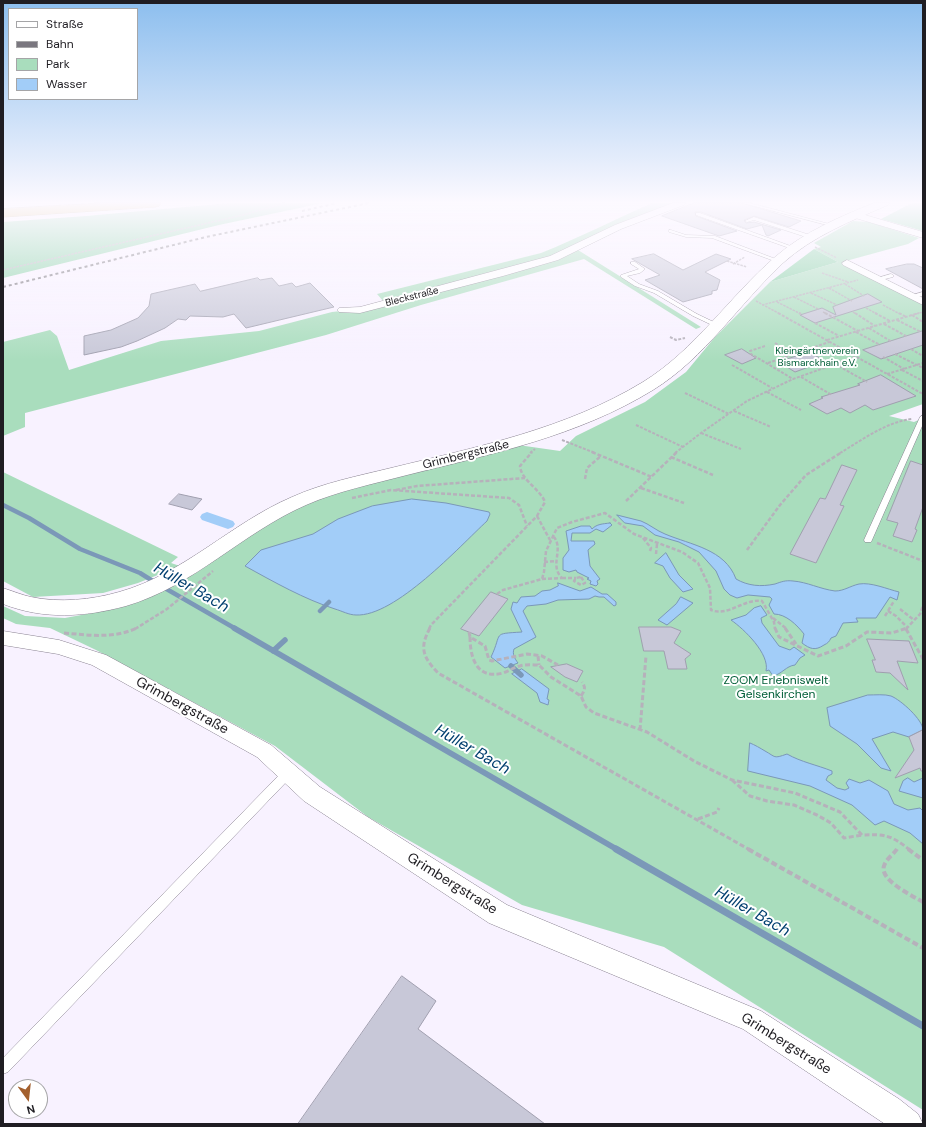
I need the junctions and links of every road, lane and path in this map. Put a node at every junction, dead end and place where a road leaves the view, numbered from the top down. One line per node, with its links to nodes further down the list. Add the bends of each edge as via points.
1 (66, 256): 11 (path)
2 (557, 256): 32 (street, Bleckstraße, via 531,265 360,310)
3 (763, 256): 7 (lane)
4 (785, 256): 7 (street, Grimbergstraße)
5 (831, 256): 8 (path)
6 (727, 261): 10 (path)
7 (779, 261): 20 (street, Grimbergstraße)
8 (847, 263): 13 (street)
9 (633, 264): 44 (lane, via 642,269 623,276)
10 (747, 267)
11 (3, 270)
12 (822, 273): 16 (path)
13 (868, 273): 14 (lane); 16 (path); 22 (street)
14 (891, 276)
15 (845, 283): 16 (path); 17 (path); 21 (path)
16 (848, 283)
17 (829, 288): 18 (path); 25 (path)
18 (811, 292): 23 (path); 29 (path)
19 (923, 294): 22 (lane)
20 (745, 295): 27 (path); 44 (street, Grimbergstraße)
21 (864, 296)
22 (912, 296): 26 (street)
23 (794, 297): 24 (path); 31 (path)
24 (776, 301): 27 (path); 36 (path)
25 (852, 301)
26 (923, 302)
27 (762, 305): 53 (path)
28 (883, 305): 38 (path)
29 (837, 306)
30 (866, 308): 40 (path)
31 (818, 309)
32 (343, 310)
33 (823, 312): 47 (path)
34 (853, 312): 45 (path)
35 (923, 312): 37 (path)
36 (801, 314)
37 (912, 316): 38 (path); 41 (path)
38 (907, 317): 39 (path)
39 (897, 320): 40 (path); 48 (path)
40 (891, 321): 43 (path)
41 (923, 322)
42 (815, 323): 51 (path)
43 (884, 324): 45 (path); 49 (path)
44 (716, 325): 88 (street, Grimbergstraße, via 672,368 651,384 599,413)
45 (875, 326): 46 (path)
46 (869, 328): 47 (path); 55 (path)
47 (857, 332): 51 (path); 57 (path)
48 (921, 332)
49 (906, 336)
50 (670, 337): 52 (path)
51 (839, 337): 53 (path)
52 (676, 340)
53 (827, 340): 54 (path, via 823,338)
54 (829, 342): 60 (path); 62 (path)
55 (892, 342)
56 (775, 343): 60 (path)
57 (880, 345)
58 (765, 346): 66 (path, via 750,351)
59 (911, 349): 63 (path)
60 (795, 354): 66 (path)
61 (895, 354): 68 (path)
62 (855, 356): 67 (path); 72 (path)
63 (923, 356)
64 (883, 357): 71 (path)
65 (923, 363): 68 (path)
66 (768, 364): 74 (path)
67 (834, 364): 73 (path); 76 (path)
68 (917, 365): 70 (path); 71 (path)
69 (732, 366): 77 (path)
70 (923, 368)
71 (903, 369): 72 (path); 75 (path)
72 (887, 374): 80 (path)
73 (800, 376): 74 (path); 81 (path)
74 (792, 378): 77 (path)
75 (923, 381)
76 (867, 382)
77 (773, 388): 78 (path)
78 (767, 391): 82 (path); 83 (path)
79 (685, 393): 84 (path)
80 (923, 394)
81 (832, 395)
82 (801, 410)
83 (733, 411): 84 (path); 87 (path)
84 (729, 414): 89 (path)
85 (923, 417): 109 (lane); 111 (path, via 902,420 868,436 806,475)
86 (636, 425): 90 (path)
87 (771, 427)
88 (553, 430): 93 (path, via 562,440); 118 (street, Grimbergstraße, via 322,492 273,514 244,532)
89 (701, 433): 90 (path); 91 (path)
90 (683, 447): 94 (path)
91 (741, 449)
92 (533, 452): 97 (path, via 520,466)
93 (601, 456): 96 (path); 98 (path, via 587,468)
94 (672, 457): 95 (path); 96 (path)
95 (713, 475)
96 (652, 477): 99 (path)
97 (525, 478): 100 (path); 104 (path, via 543,495 545,502)
98 (585, 479)
99 (641, 488): 102 (path); 103 (path)
100 (391, 490): 101 (path); 105 (path, via 516,500 520,504)
101 (346, 499)
102 (626, 500)
103 (684, 503)
104 (537, 516): 105 (path); 108 (path)
105 (527, 526): 148 (path, via 431,625 423,643 424,657 438,673)
106 (554, 537): 107 (path, via 557,528 601,513 612,517 620,525); 108 (path); 115 (path, via 560,550)
107 (642, 537): 110 (path); 112 (path, via 651,548)
108 (550, 540): 116 (path)
109 (868, 540): 114 (path)
110 (657, 544): 113 (path); 128 (path, via 682,552 698,563 710,588 713,612 720,613 758,600)
111 (747, 550)
112 (650, 551)
113 (656, 554)
114 (923, 560)
115 (556, 561): 116 (path); 119 (path)
116 (544, 562): 121 (path, via 545,574)
117 (217, 568): 118 (path)
118 (196, 575): 123 (street, Grimbergstraße, via 126,598 92,606 66,608 31,605); 133 (path, via 156,616 131,630 117,634)
119 (562, 578): 120 (path); 121 (path)
120 (576, 578)
121 (542, 579): 122 (path)
122 (497, 594)
123 (3, 596)
124 (894, 601): 127 (path)
125 (923, 606): 130 (path)
126 (900, 609): 130 (path)
127 (888, 611): 129 (path); 131 (path)
128 (772, 616): 136 (path, via 788,630); 136 (path, via 775,631 779,636)
129 (885, 616)
130 (914, 620): 131 (path)
131 (906, 628): 136 (path, via 892,633 867,632 834,652 818,656); 139 (path)
132 (469, 632): 134 (path)
133 (62, 633)
134 (470, 637): 137 (path, via 485,646 489,660 492,661 527,654); 140 (path, via 471,656 478,667 488,673 506,672 523,665)
135 (3, 638): 145 (street, Grimbergstraße, via 59,646 99,660 264,751)
136 (796, 644)
137 (538, 656): 140 (path); 141 (path)
138 (646, 656): 144 (path)
139 (923, 659)
140 (539, 664): 143 (path, via 551,677)
141 (558, 665)
142 (582, 682): 143 (path, via 585,691)
143 (581, 696): 144 (path, via 586,707 594,713)
144 (640, 730): 146 (path, via 694,762)
145 (288, 773): 154 (lane); 155 (street, Grimbergstraße, via 312,794 498,914 752,1020)
146 (732, 780): 149 (path, via 808,797 840,812); 149 (path, via 750,796 794,805 817,815 831,823 844,838)
147 (719, 808): 148 (path, via 714,814)
148 (698, 819): 153 (path)
149 (862, 835): 151 (path, via 882,834 900,842)
150 (897, 849): 152 (path, via 884,865 884,873 890,880)
151 (923, 860)
152 (923, 902)
153 (923, 948)
154 (3, 1067)
155 (908, 1124)

